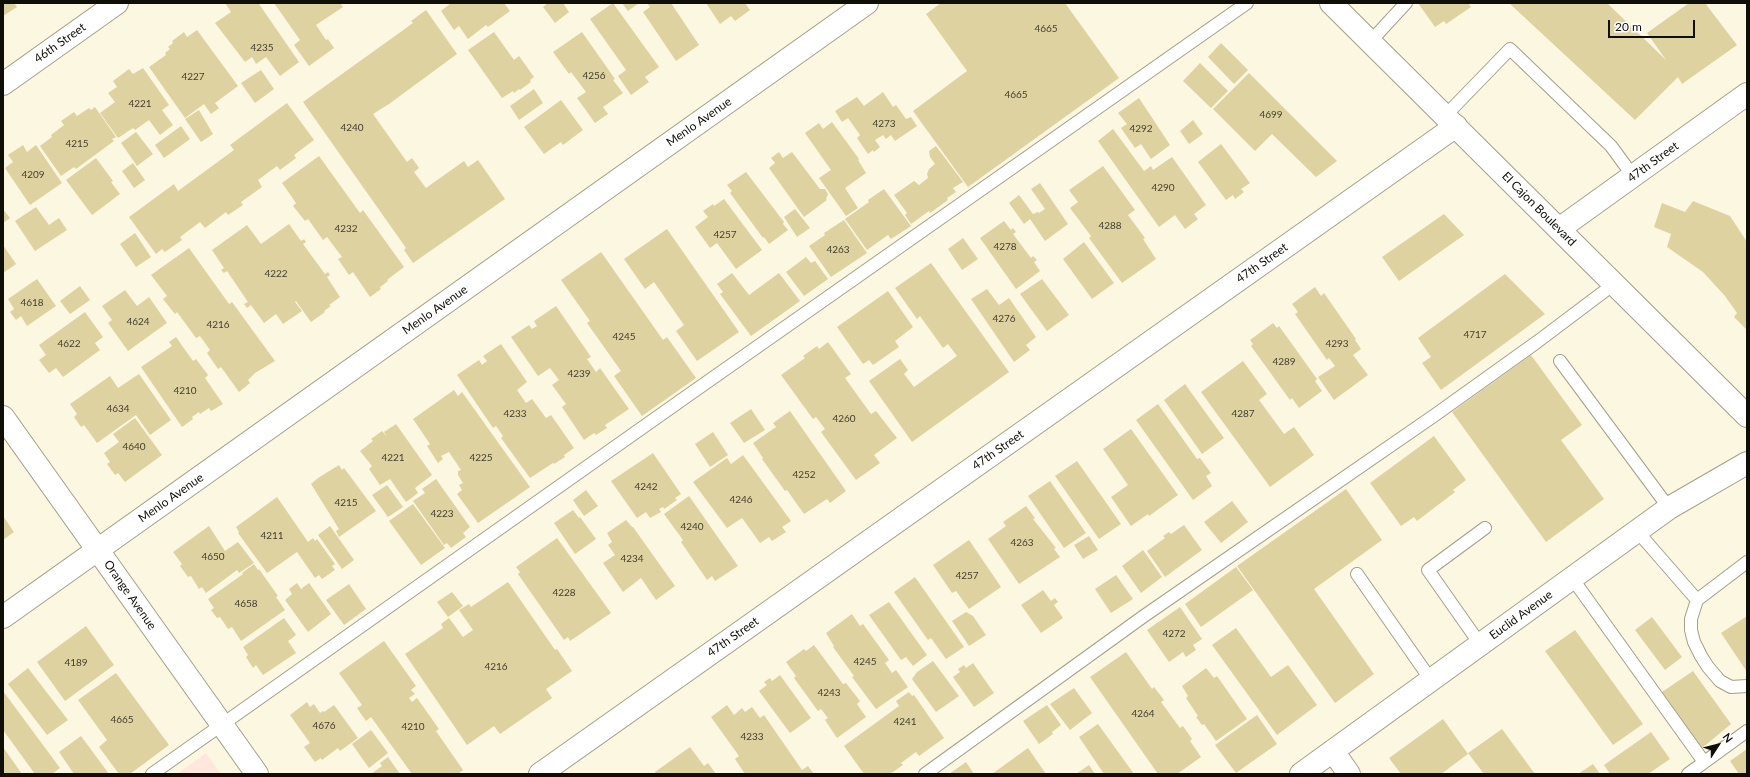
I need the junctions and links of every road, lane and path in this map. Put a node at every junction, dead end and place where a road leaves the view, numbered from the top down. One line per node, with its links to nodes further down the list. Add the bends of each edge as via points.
1 (117, 3): 7 (street, 46th Street)
2 (867, 3): 20 (street, Menlo Avenue)
3 (1247, 3): 29 (lane)
4 (1331, 3): 6 (street, El Cajon Boulevard)
5 (1406, 3): 6 (lane)
6 (1370, 42): 9 (street, El Cajon Boulevard)
7 (3, 84)
8 (1747, 94): 10 (street, 47th Street)
9 (1450, 121): 10 (lane, via 1510,49 1611,146); 11 (street, El Cajon Boulevard); 35 (street, 47th Street)
10 (1633, 176): 11 (street, 47th Street)
11 (1559, 229): 12 (street, El Cajon Boulevard)
12 (1614, 284): 14 (street, El Cajon Boulevard); 36 (lane, via 1454,402 1144,616)
13 (1560, 361): 17 (lane)
14 (1747, 416)
15 (3, 417): 20 (street, Orange Avenue)
16 (1747, 463): 17 (street, Euclid Avenue)
17 (1669, 508): 19 (street, Euclid Avenue)
18 (1485, 528): 26 (lane, via 1428,570)
19 (1637, 531): 23 (street, Euclid Avenue); 24 (lane)
20 (98, 550): 25 (street, Menlo Avenue); 29 (street, Orange Avenue)
21 (1747, 562): 24 (lane)
22 (1357, 574): 27 (lane)
23 (1572, 578): 26 (street, Euclid Avenue); 32 (lane)
24 (1696, 600): 28 (lane, via 1691,630 1701,656 1720,681 1731,687)
25 (3, 618)
26 (1480, 644): 27 (street, Euclid Avenue)
27 (1431, 680): 31 (street, Euclid Avenue)
28 (1747, 686)
29 (222, 724): 33 (lane); 34 (street, Orange Avenue)
30 (1747, 731): 32 (lane)
31 (1333, 751): 37 (street, Euclid Avenue); 38 (street)
32 (1704, 762): 39 (lane)
33 (152, 774)
34 (257, 774)
35 (540, 774)
36 (925, 774)
37 (1301, 774)
38 (1349, 774)
39 (1688, 774)

